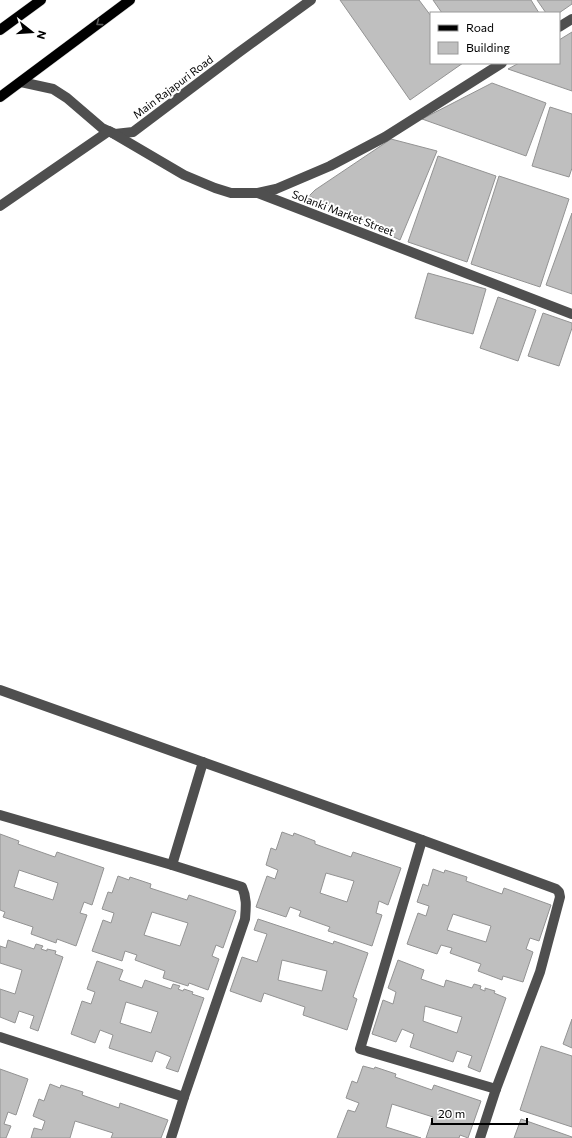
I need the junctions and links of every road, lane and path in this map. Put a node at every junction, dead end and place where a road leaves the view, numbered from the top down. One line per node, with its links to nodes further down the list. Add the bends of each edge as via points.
1 (41, 0): 6 (main road)
2 (130, 0): 8 (main road, one-way to 8)
3 (311, 0): 10 (street, Main Rajapuri Road, via 133,132 114,134)
4 (572, 18): 5 (street)
5 (560, 26)
6 (0, 30)
7 (500, 64): 11 (street, via 385,137 323,169)
8 (21, 82): 9 (main road); 10 (street, Main Rajapuri Road, via 53,89)
9 (0, 97)
10 (109, 131): 11 (street, Solanki Market Street, via 184,175 215,188 231,193); 12 (street)
11 (258, 193): 13 (street, Solanki Market Street)
12 (0, 206)
13 (572, 314)
14 (0, 690): 15 (street)
15 (203, 762): 17 (street); 18 (street)
16 (0, 815): 18 (street)
17 (422, 840): 20 (street, via 559,892 560,897 540,972); 20 (street, via 360,1049)
18 (172, 865): 21 (street, via 242,887 246,895 245,919)
19 (0, 1037): 21 (street)
20 (496, 1089): 23 (street)
21 (184, 1097): 22 (street)
22 (171, 1138)
23 (480, 1138)

